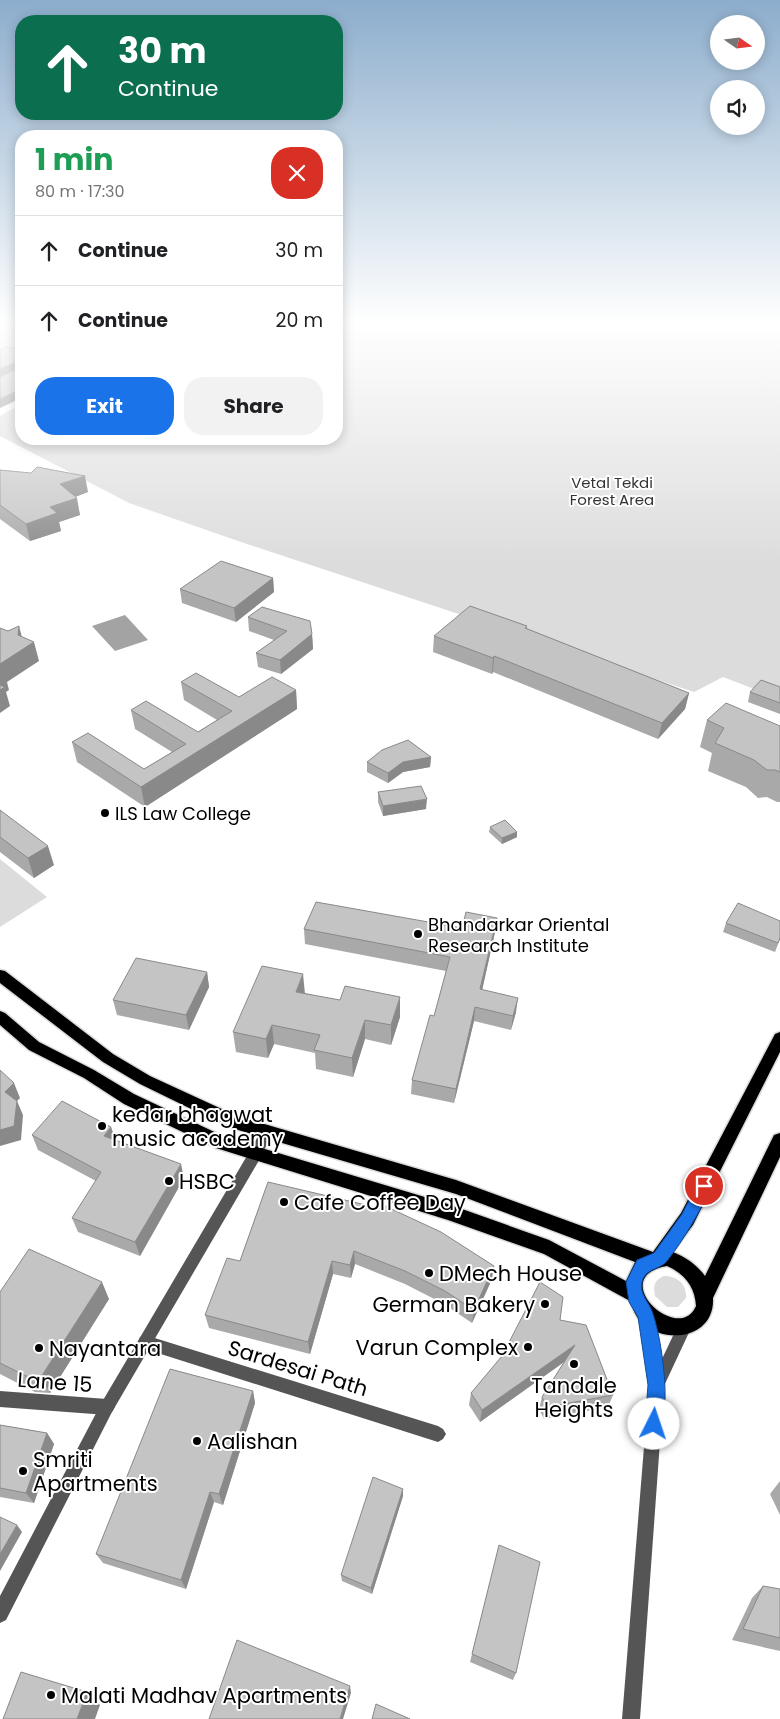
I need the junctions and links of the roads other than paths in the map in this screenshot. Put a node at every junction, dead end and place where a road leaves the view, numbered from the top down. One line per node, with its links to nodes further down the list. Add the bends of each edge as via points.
1 (0, 975): 4 (main road, via 108,1058 145,1080 234,1122)
2 (0, 1017): 6 (main road, via 34,1046 129,1099 222,1143)
3 (780, 1038): 7 (main road, via 687,1219)
4 (267, 1131): 6 (street); 7 (main road, via 456,1187)
5 (780, 1140): 9 (main road)
6 (256, 1154): 8 (main road, via 448,1212 549,1248); 12 (street)
7 (656, 1259): 8 (main road, via 643,1266 636,1276); 9 (main road, via 673,1260 686,1266 697,1276)
8 (635, 1295): 10 (main road)
9 (705, 1296): 11 (main road, via 700,1314)
10 (646, 1314): 11 (main road, via 664,1326); 13 (street)
11 (685, 1326): 13 (street)
12 (145, 1342): 15 (street); 16 (street, Sardesai Path)
13 (657, 1385): 18 (street)
14 (0, 1399): 15 (street, Lane 15)
15 (107, 1407): 17 (street)
16 (438, 1434)
17 (0, 1614)
18 (631, 1719)

